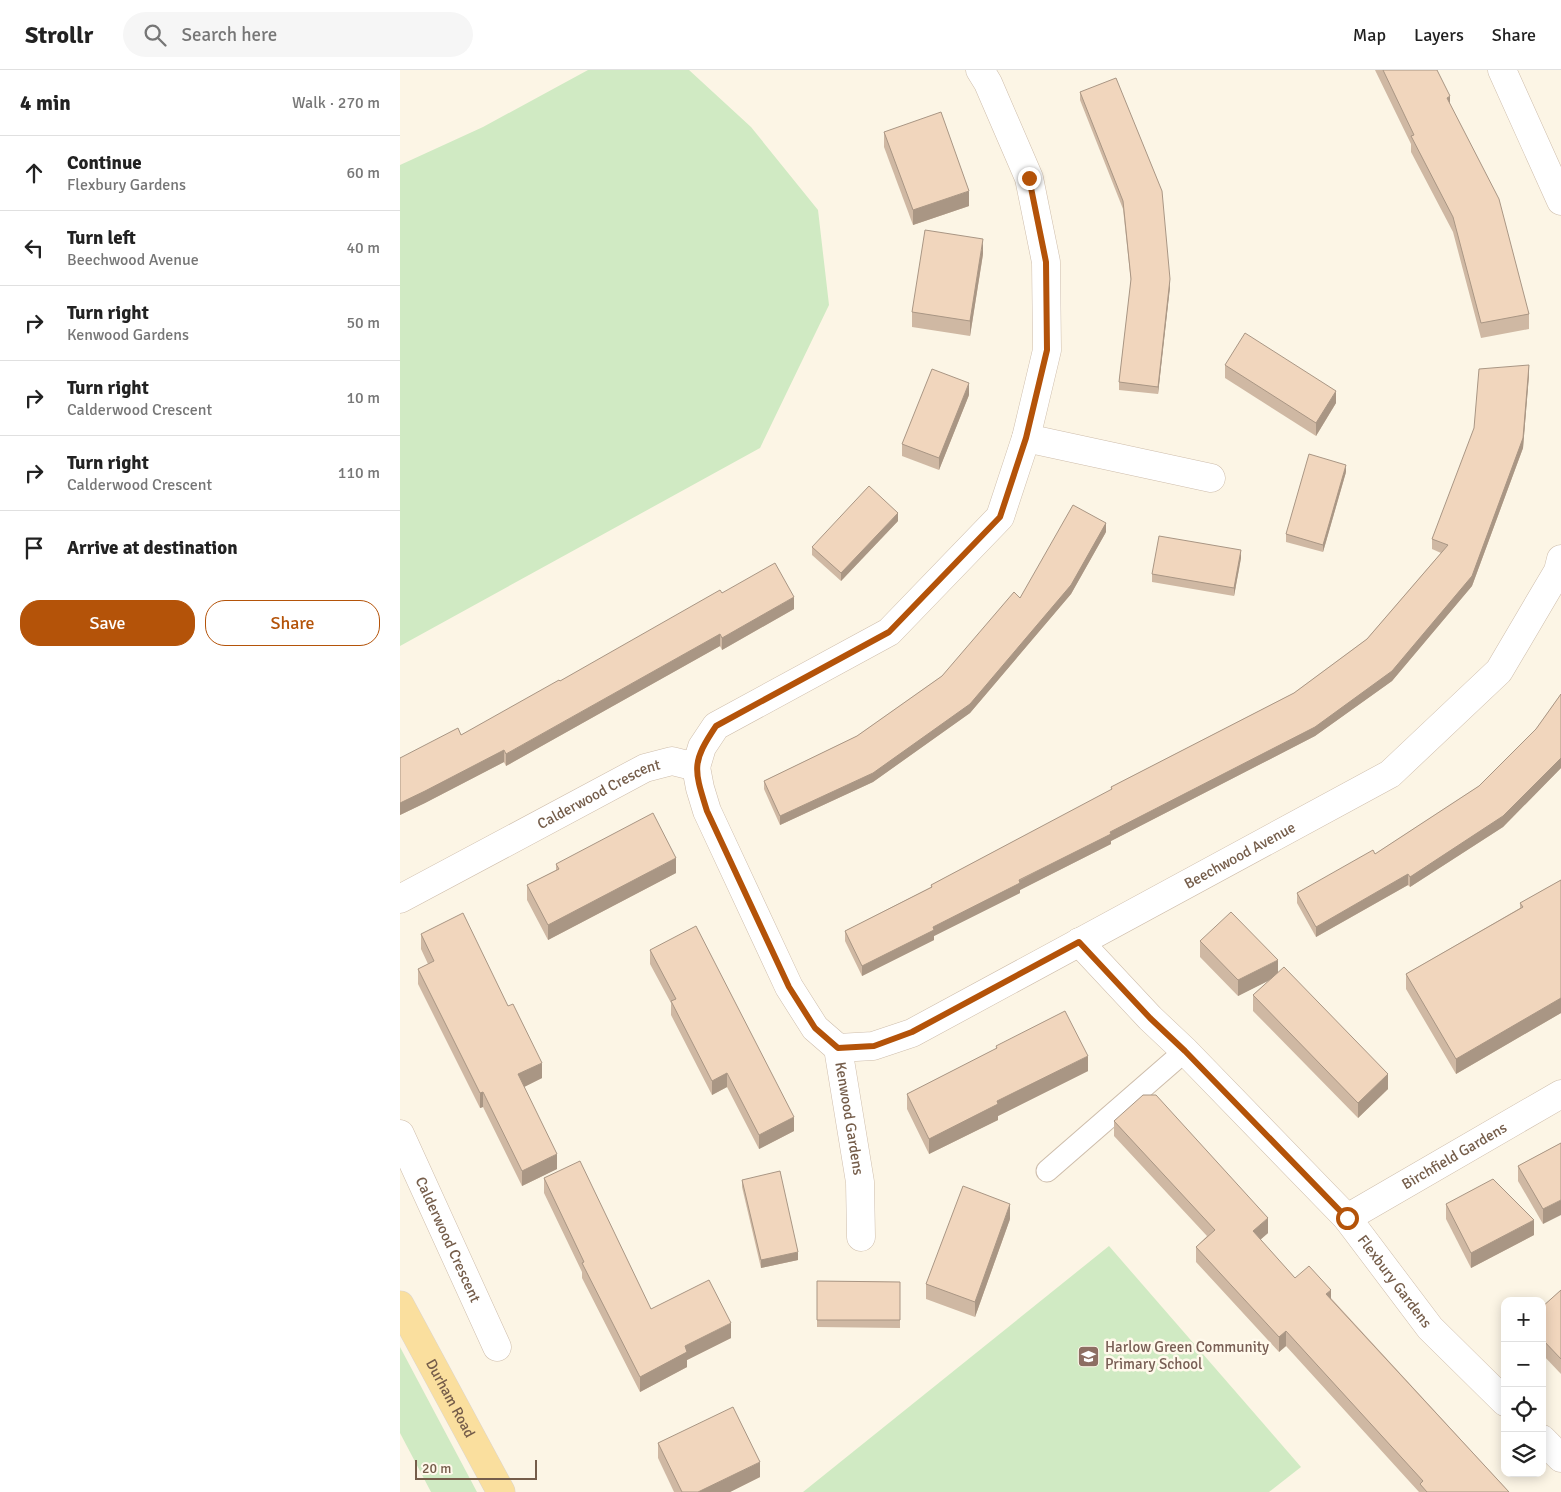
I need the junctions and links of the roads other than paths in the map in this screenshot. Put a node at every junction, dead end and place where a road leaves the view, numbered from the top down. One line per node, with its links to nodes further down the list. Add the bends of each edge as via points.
1 (980, 70): 4 (street, via 1029,178 1046,262 1047,350)
2 (1502, 70): 3 (street)
3 (1561, 201)
4 (1026, 438): 5 (street); 7 (street, via 1000,517 930,592 889,632 716,726 702,747)
5 (1211, 478)
6 (1561, 559): 9 (street, Beechwood Avenue, via 1558,571 1499,671 1390,774)
7 (696, 768): 8 (street, Calderwood Crescent, via 672,762 645,768); 10 (street, Kenwood Gardens, via 707,811 789,987 815,1028)
8 (400, 899)
9 (1079, 942): 10 (street, Beechwood Avenue, via 912,1032 874,1046); 11 (street, Flexbury Gardens)
10 (838, 1048): 16 (street, Kenwood Gardens, via 860,1182)
11 (1185, 1051): 14 (lane); 15 (street, Flexbury Gardens)
12 (1561, 1094): 15 (street, Birchfield Gardens)
13 (400, 1134): 18 (street, Calderwood Crescent)
14 (1047, 1171)
15 (1347, 1218): 19 (street, Flexbury Gardens, via 1430,1328)
16 (861, 1238)
17 (400, 1305): 22 (main road, Durham Road)
18 (497, 1347)
19 (1501, 1398)
20 (1546, 1444): 21 (street)
21 (1561, 1458)
22 (501, 1492)

